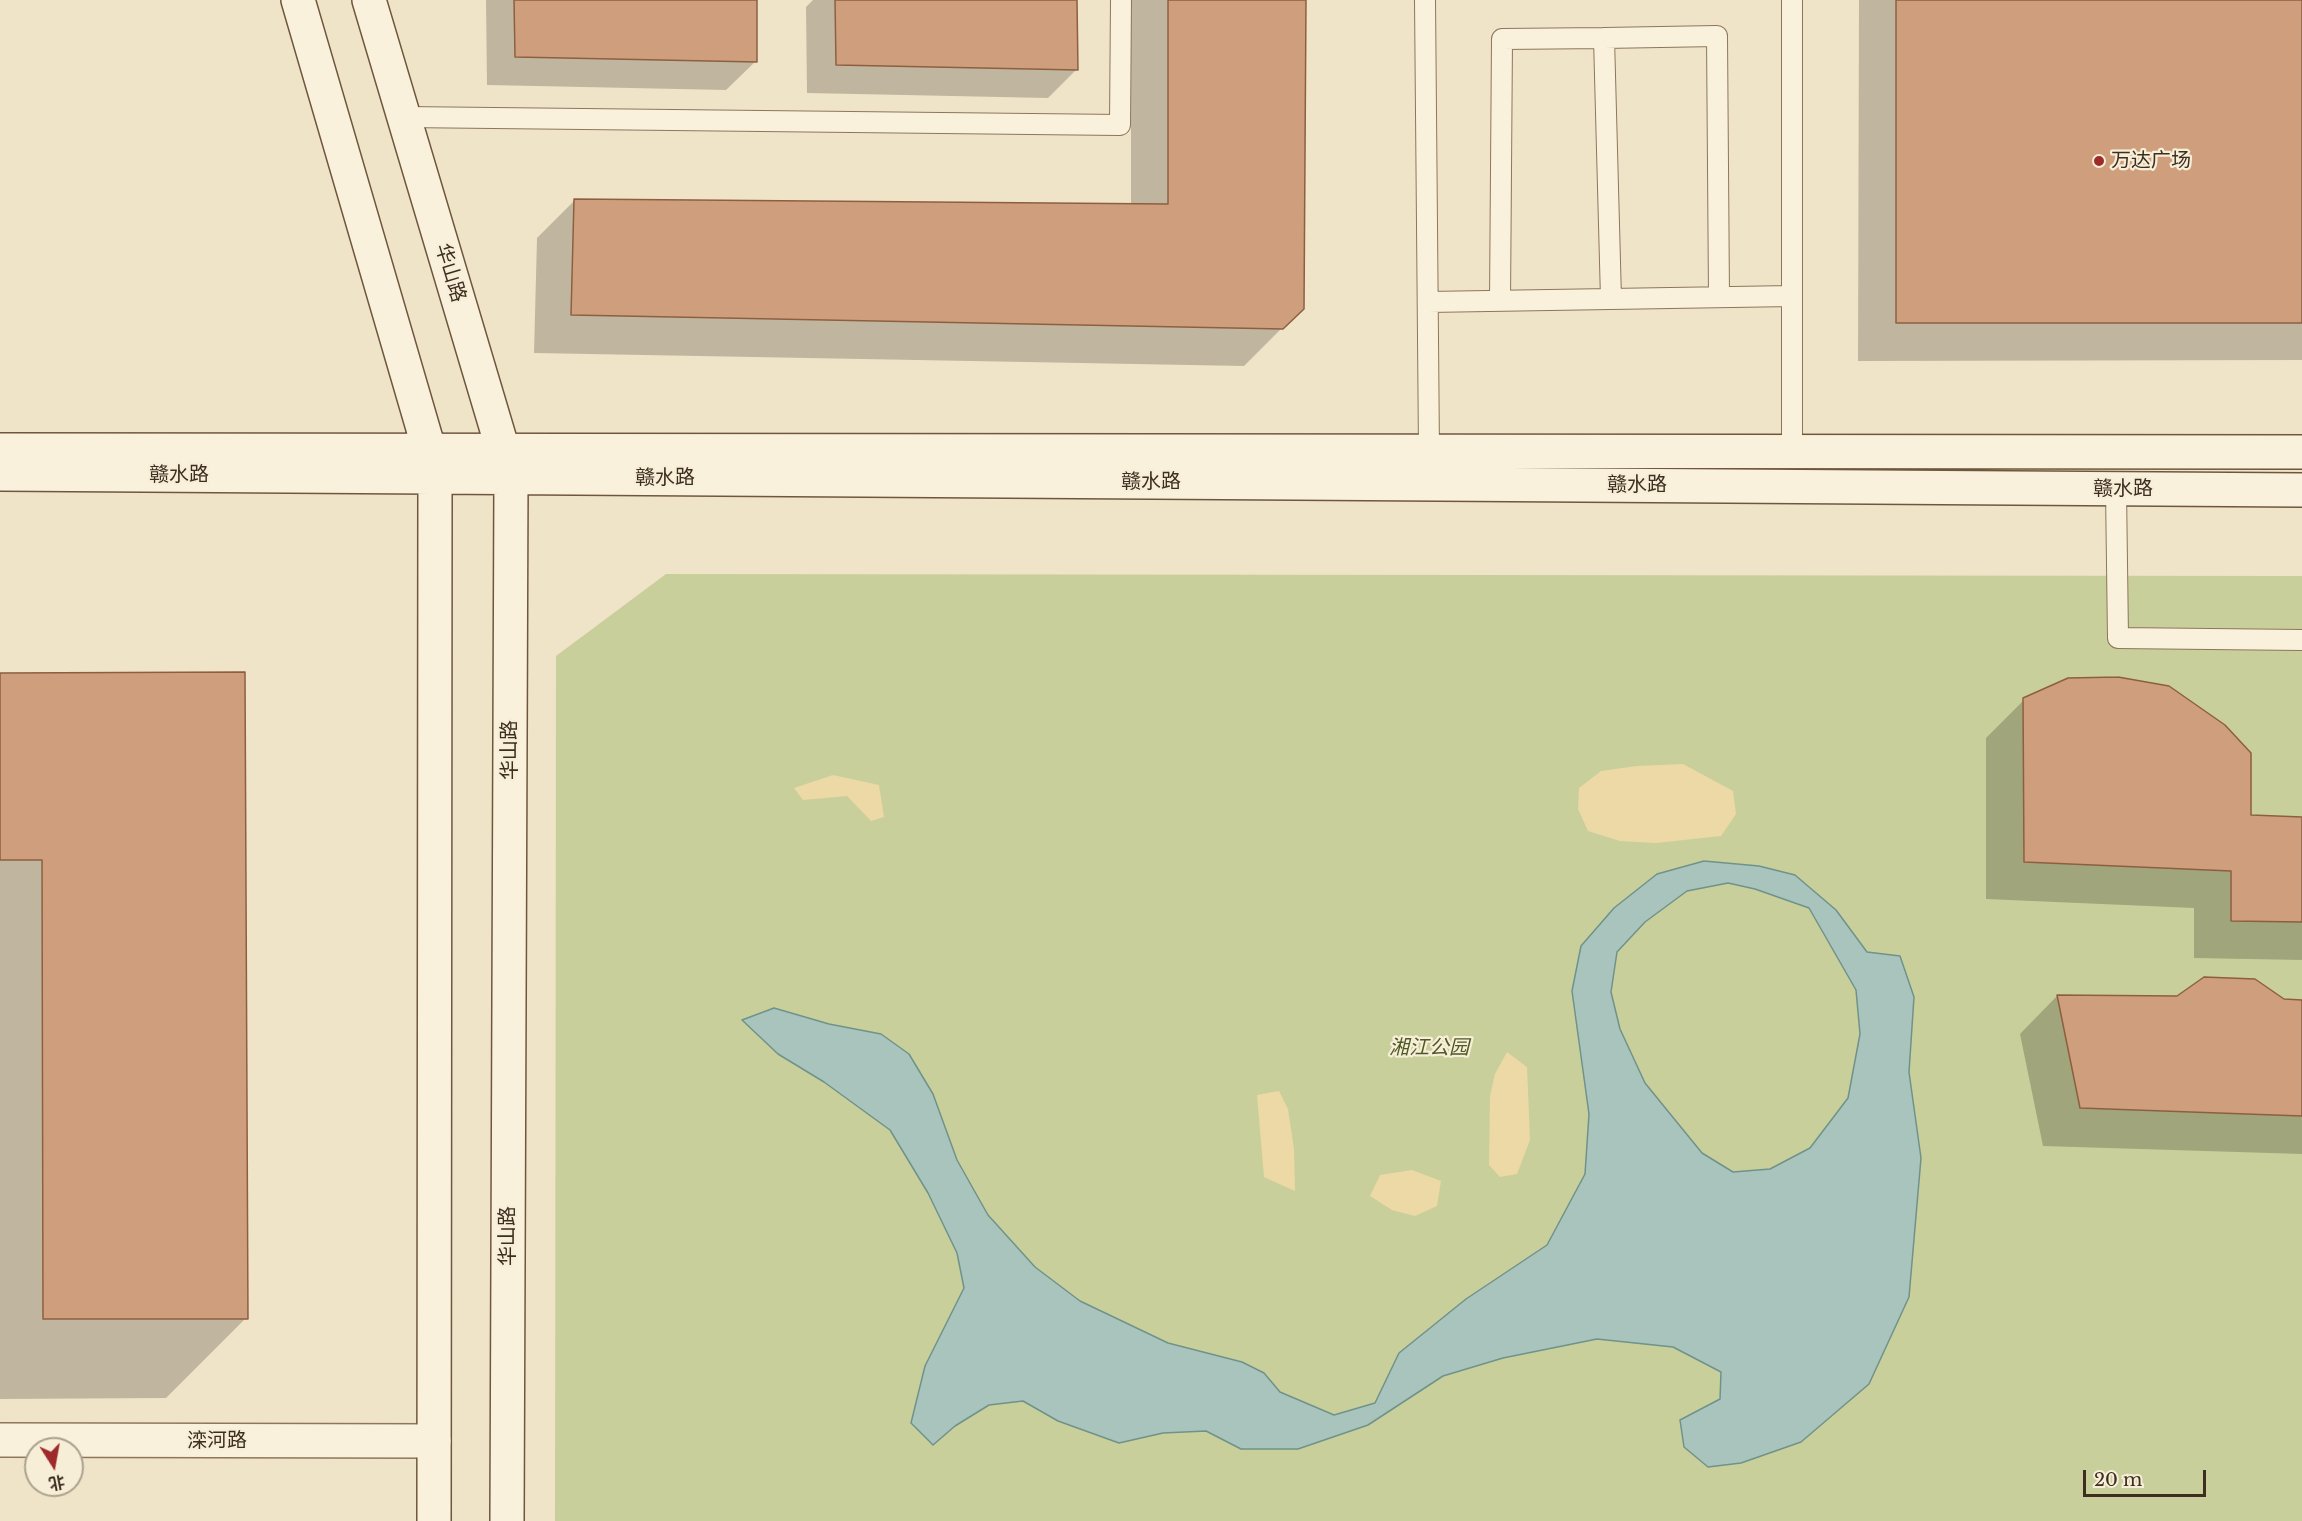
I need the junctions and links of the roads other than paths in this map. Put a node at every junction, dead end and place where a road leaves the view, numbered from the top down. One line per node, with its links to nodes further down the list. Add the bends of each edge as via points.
1 (298, 0): 17 (main road)
2 (369, 0): 7 (main road, 华山路)
3 (1120, 0): 7 (lane, via 1120,125)
4 (1425, 0): 12 (lane)
5 (1792, 0): 8 (lane)
6 (1604, 38): 9 (lane, via 1717,36); 10 (lane); 11 (lane, via 1502,39)
7 (404, 117): 18 (main road, 华山路)
8 (1792, 296): 9 (lane); 15 (lane)
9 (1719, 297): 10 (lane)
10 (1611, 299): 11 (lane)
11 (1500, 301): 12 (lane)
12 (1428, 302): 14 (lane)
13 (0, 450): 17 (main road, 赣水路)
14 (1429, 450): 15 (main road, 赣水路); 18 (main road, 赣水路)
15 (1792, 451): 16 (main road, 赣水路)
16 (2302, 452)
17 (432, 463): 18 (main road, 赣水路); 19 (main road, 赣水路); 24 (main road)
18 (507, 463): 20 (main road, 赣水路); 26 (main road, 华山路)
19 (0, 474)
20 (2116, 489): 21 (main road, 赣水路); 22 (lane, via 2118,638)
21 (2302, 490)
22 (2302, 640)
23 (0, 1440): 24 (main road, 滦河路)
24 (434, 1441): 25 (main road)
25 (434, 1521)
26 (507, 1521)

